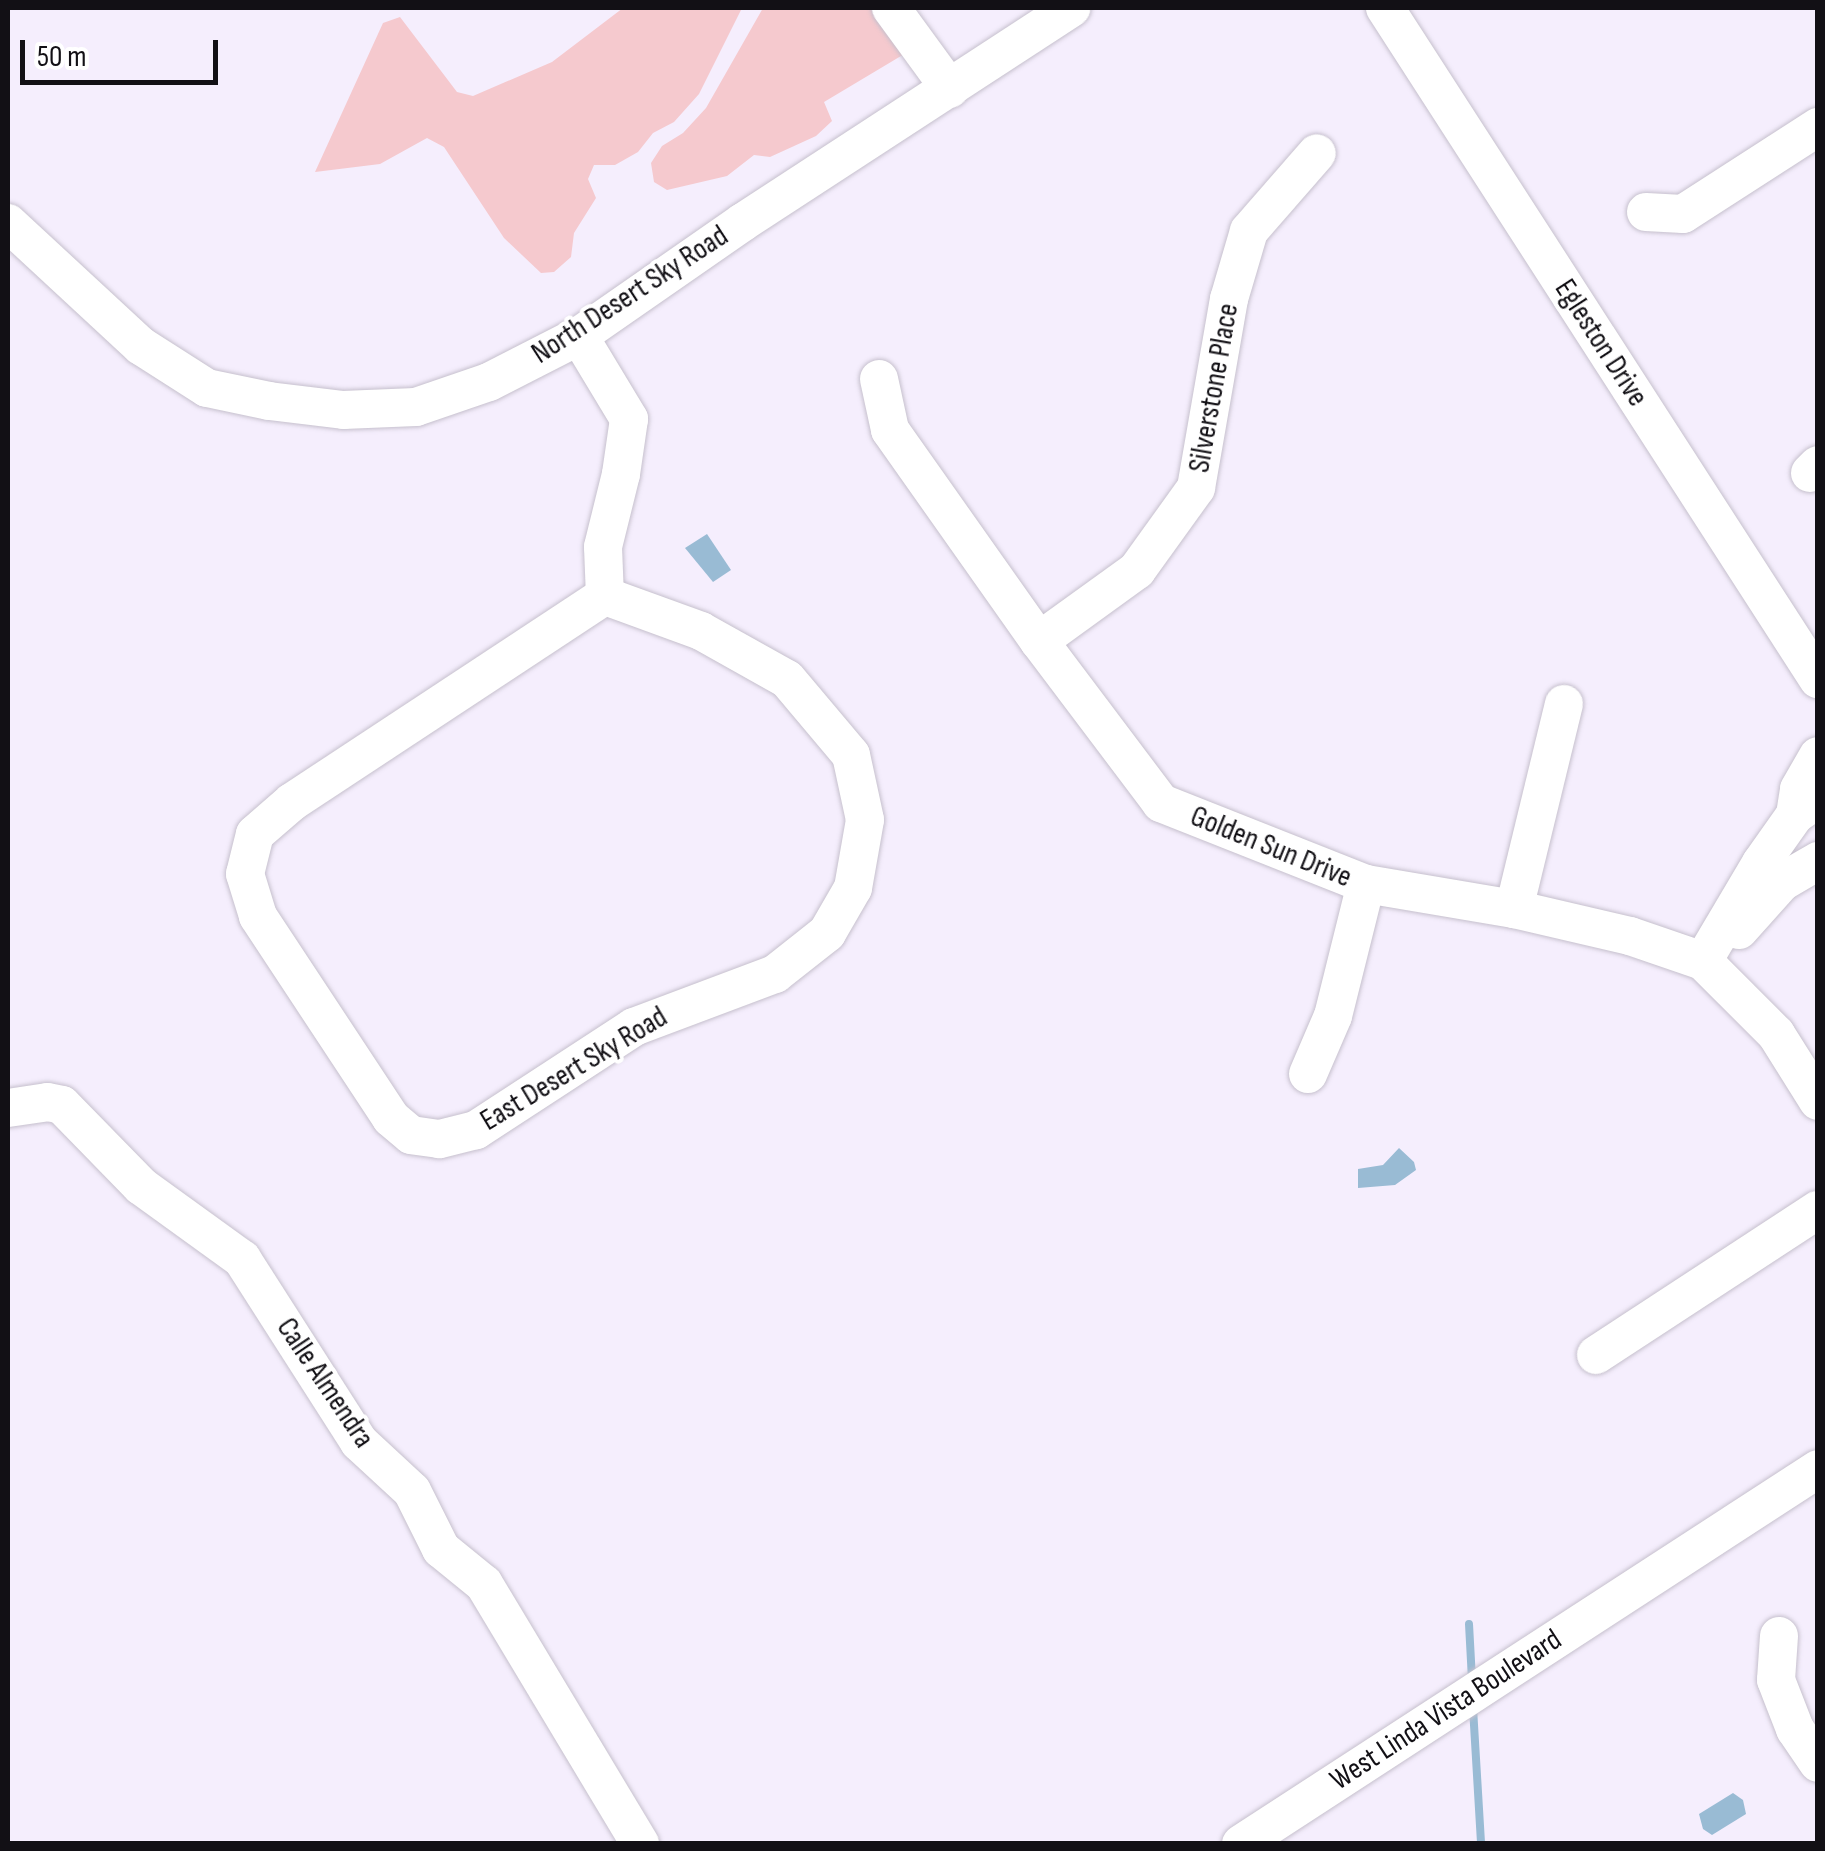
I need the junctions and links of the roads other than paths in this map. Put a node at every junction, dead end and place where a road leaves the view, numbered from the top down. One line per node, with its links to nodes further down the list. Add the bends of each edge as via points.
1 (891, 8): 4 (street)
2 (1071, 8): 4 (street)
3 (1385, 8): 13 (street, Egleston Drive)
4 (964, 80): 9 (street, North Desert Sky Road)
5 (1818, 128): 7 (street, via 1683,214)
6 (1317, 153): 12 (street, Silverstone Place, via 1249,231 1229,299 1196,488 1137,570)
7 (1646, 212)
8 (8, 225): 9 (street, North Desert Sky Road, via 141,346 206,388 269,402 416,408 490,382)
9 (579, 336): 11 (street, via 629,419 603,547)
10 (879, 379): 12 (street, Golden Sun Drive, via 890,430)
11 (605, 596): 11 (street, East Desert Sky Road, via 292,802 254,834 245,874 258,916 391,1118 411,1135 439,1139 476,1130 634,1027 775,974 827,933 853,888 865,820 852,755 787,679 700,631)
12 (1039, 641): 18 (street, Golden Sun Drive, via 1161,803)
13 (1818, 679)
14 (1564, 704): 19 (street)
15 (1818, 756): 16 (street, via 1799,789)
16 (1810, 815): 20 (street)
17 (1818, 861): 20 (street, via 1782,882)
18 (1366, 884): 19 (street, Golden Sun Drive); 21 (street, via 1333,1016)
19 (1514, 909): 20 (street, Golden Sun Drive)
20 (1703, 961): 22 (street, Golden Sun Drive, via 1776,1034)
21 (1308, 1074)
22 (1818, 1102)
23 (8, 1108): 29 (street, Calle Almendra, via 62,1104 141,1186 242,1259 359,1442 412,1491 441,1549 484,1584)
24 (1818, 1210): 25 (street)
25 (1596, 1355)
26 (1818, 1469): 30 (street, West Linda Vista Boulevard)
27 (1779, 1636): 28 (street, via 1776,1680 1795,1729)
28 (1818, 1763)
29 (640, 1844)
30 (1241, 1844)

